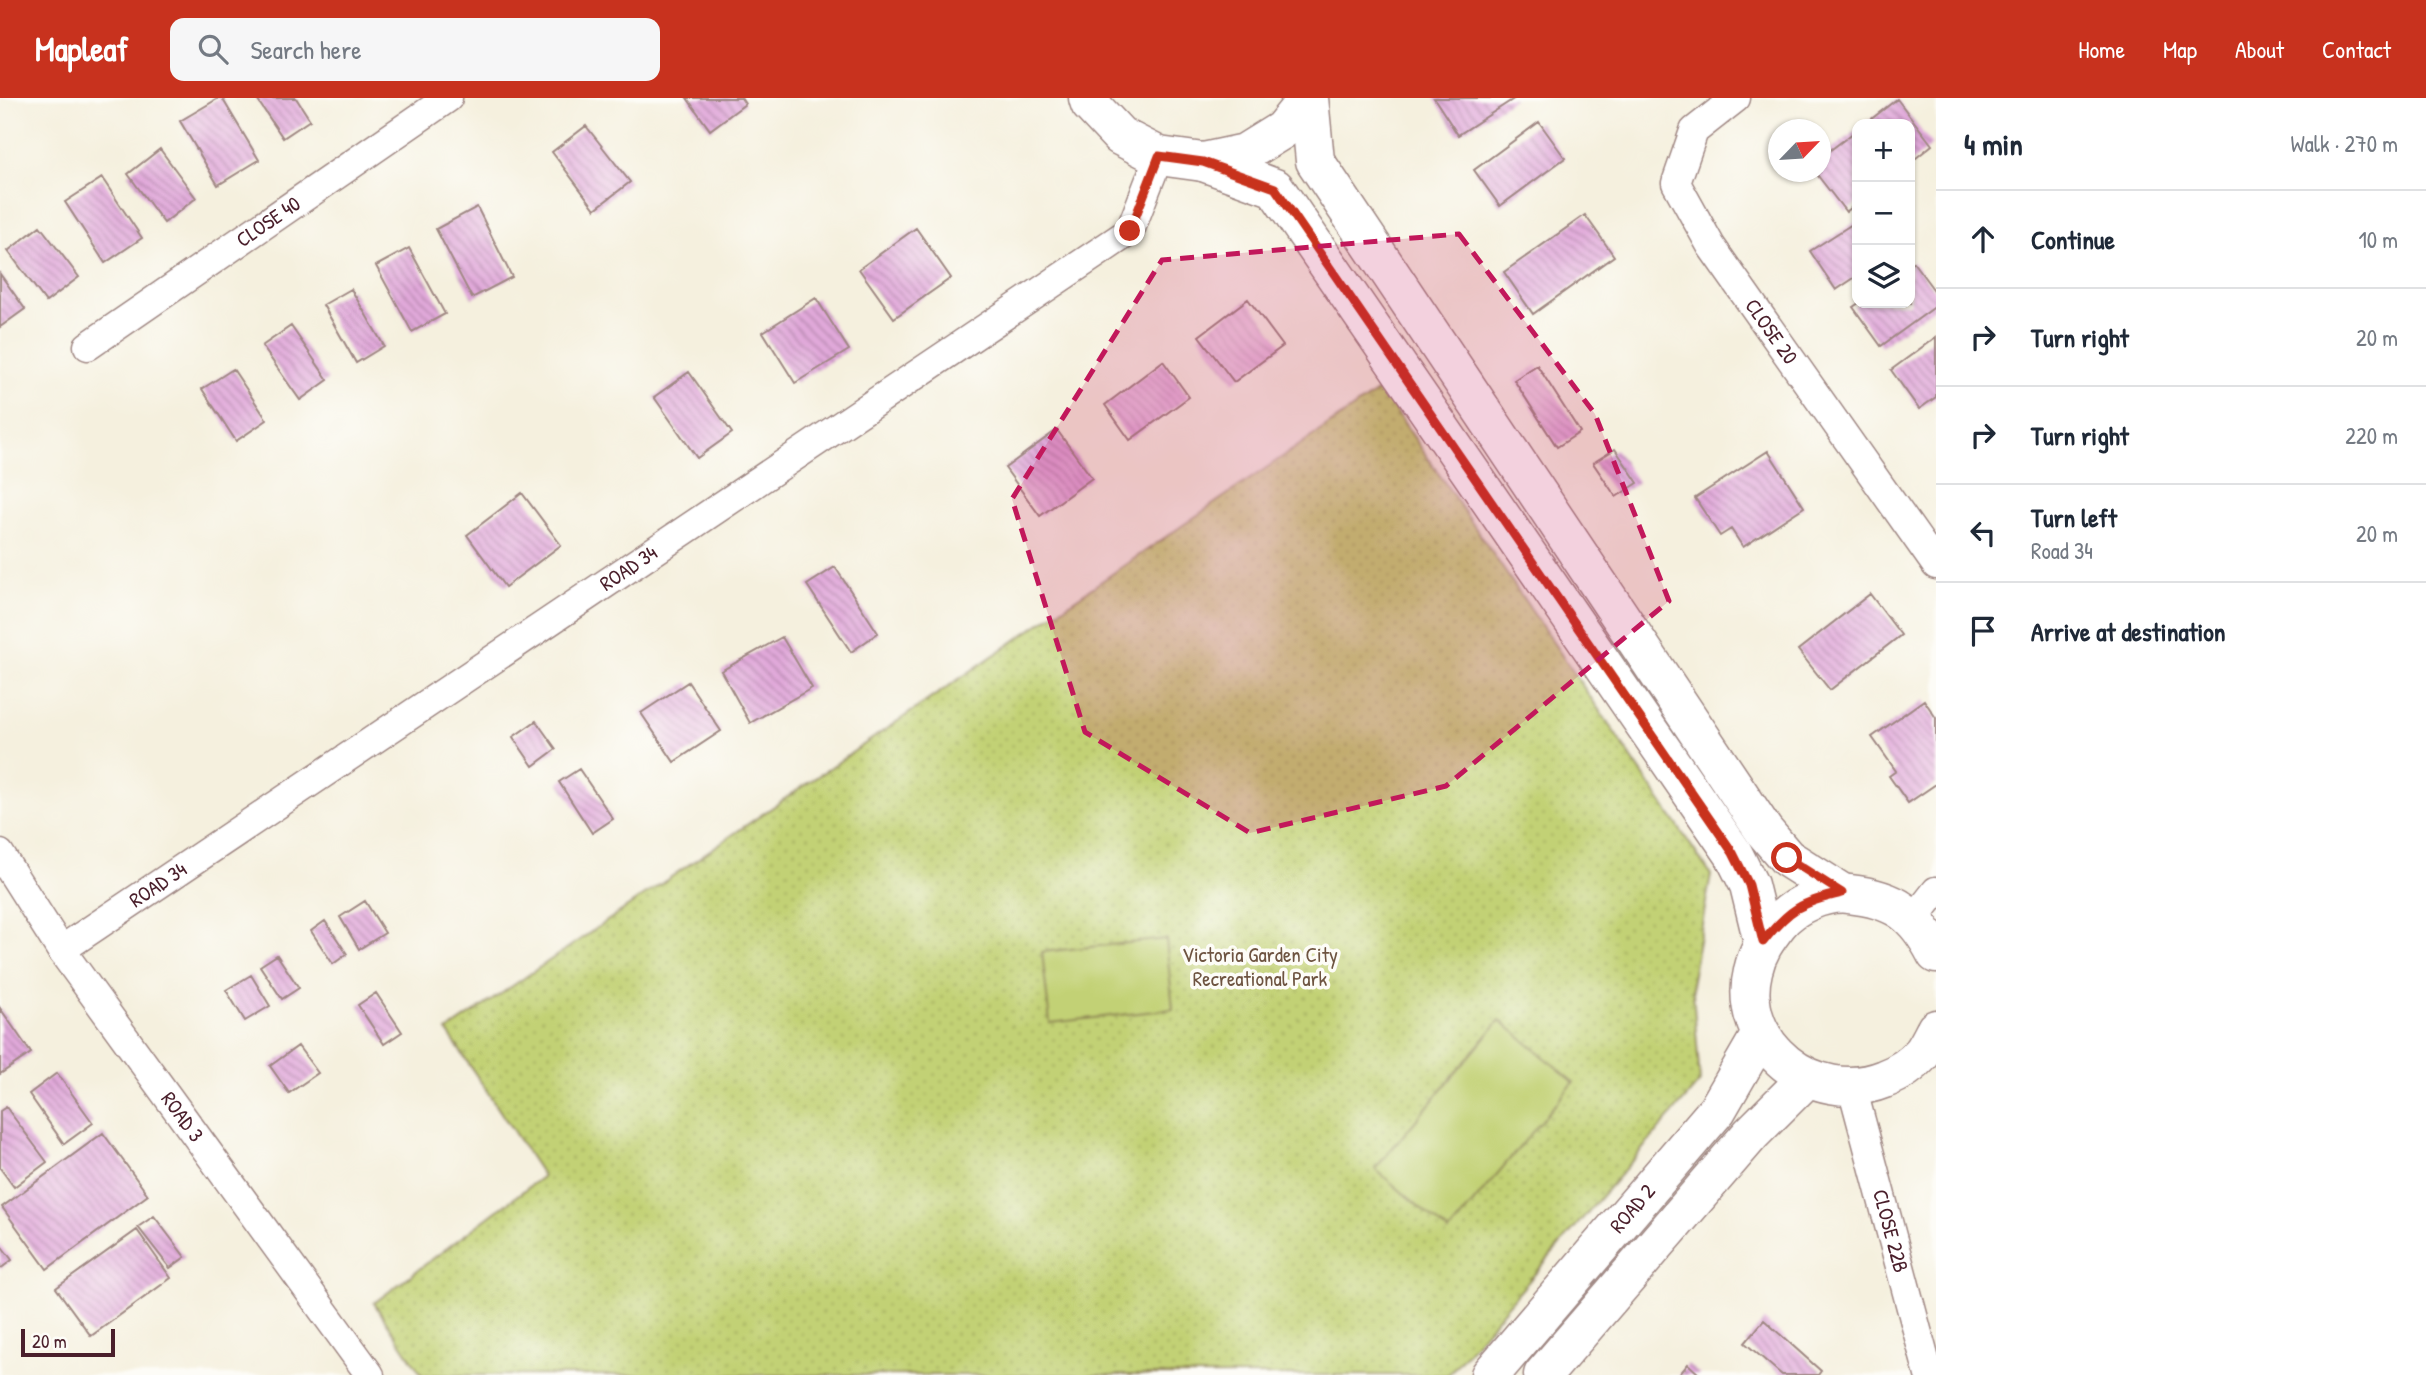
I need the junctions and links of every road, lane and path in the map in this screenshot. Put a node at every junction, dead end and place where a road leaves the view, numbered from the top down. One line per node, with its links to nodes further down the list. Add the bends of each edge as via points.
1 (448, 98): 7 (street, CLOSE 40)
2 (1088, 98): 5 (street, via 1120,136)
3 (1308, 98): 6 (street, via 1282,130 1245,153); 10 (street, via 1315,161 1764,831 1787,858)
4 (1736, 98): 8 (street, CLOSE 20, via 1693,131 1676,183 1711,246)
5 (1159, 156): 6 (street); 13 (street, ROAD 34, via 1130,231)
6 (1203, 162): 12 (street, via 1275,188 1733,853 1749,885)
7 (88, 346)
8 (1936, 565)
9 (0, 855): 13 (street, ROAD 3)
10 (1842, 893): 11 (street); 12 (street, via 1810,900 1783,917)
11 (1925, 905): 14 (street, via 1925,933)
12 (1763, 942): 15 (street, via 1753,972 1752,1004)
13 (61, 950): 19 (street, ROAD 3)
14 (1936, 954)
15 (1761, 1034): 17 (street, via 1780,1060); 20 (street, ROAD 2, via 1717,1110)
16 (1931, 1047): 18 (street, via 1898,1073 1868,1086)
17 (1807, 1078): 18 (street); 21 (street, ROAD 2, via 1751,1134)
18 (1852, 1087): 22 (street, CLOSE 22B)
19 (370, 1375)
20 (1490, 1375)
21 (1543, 1375)
22 (1929, 1375)

